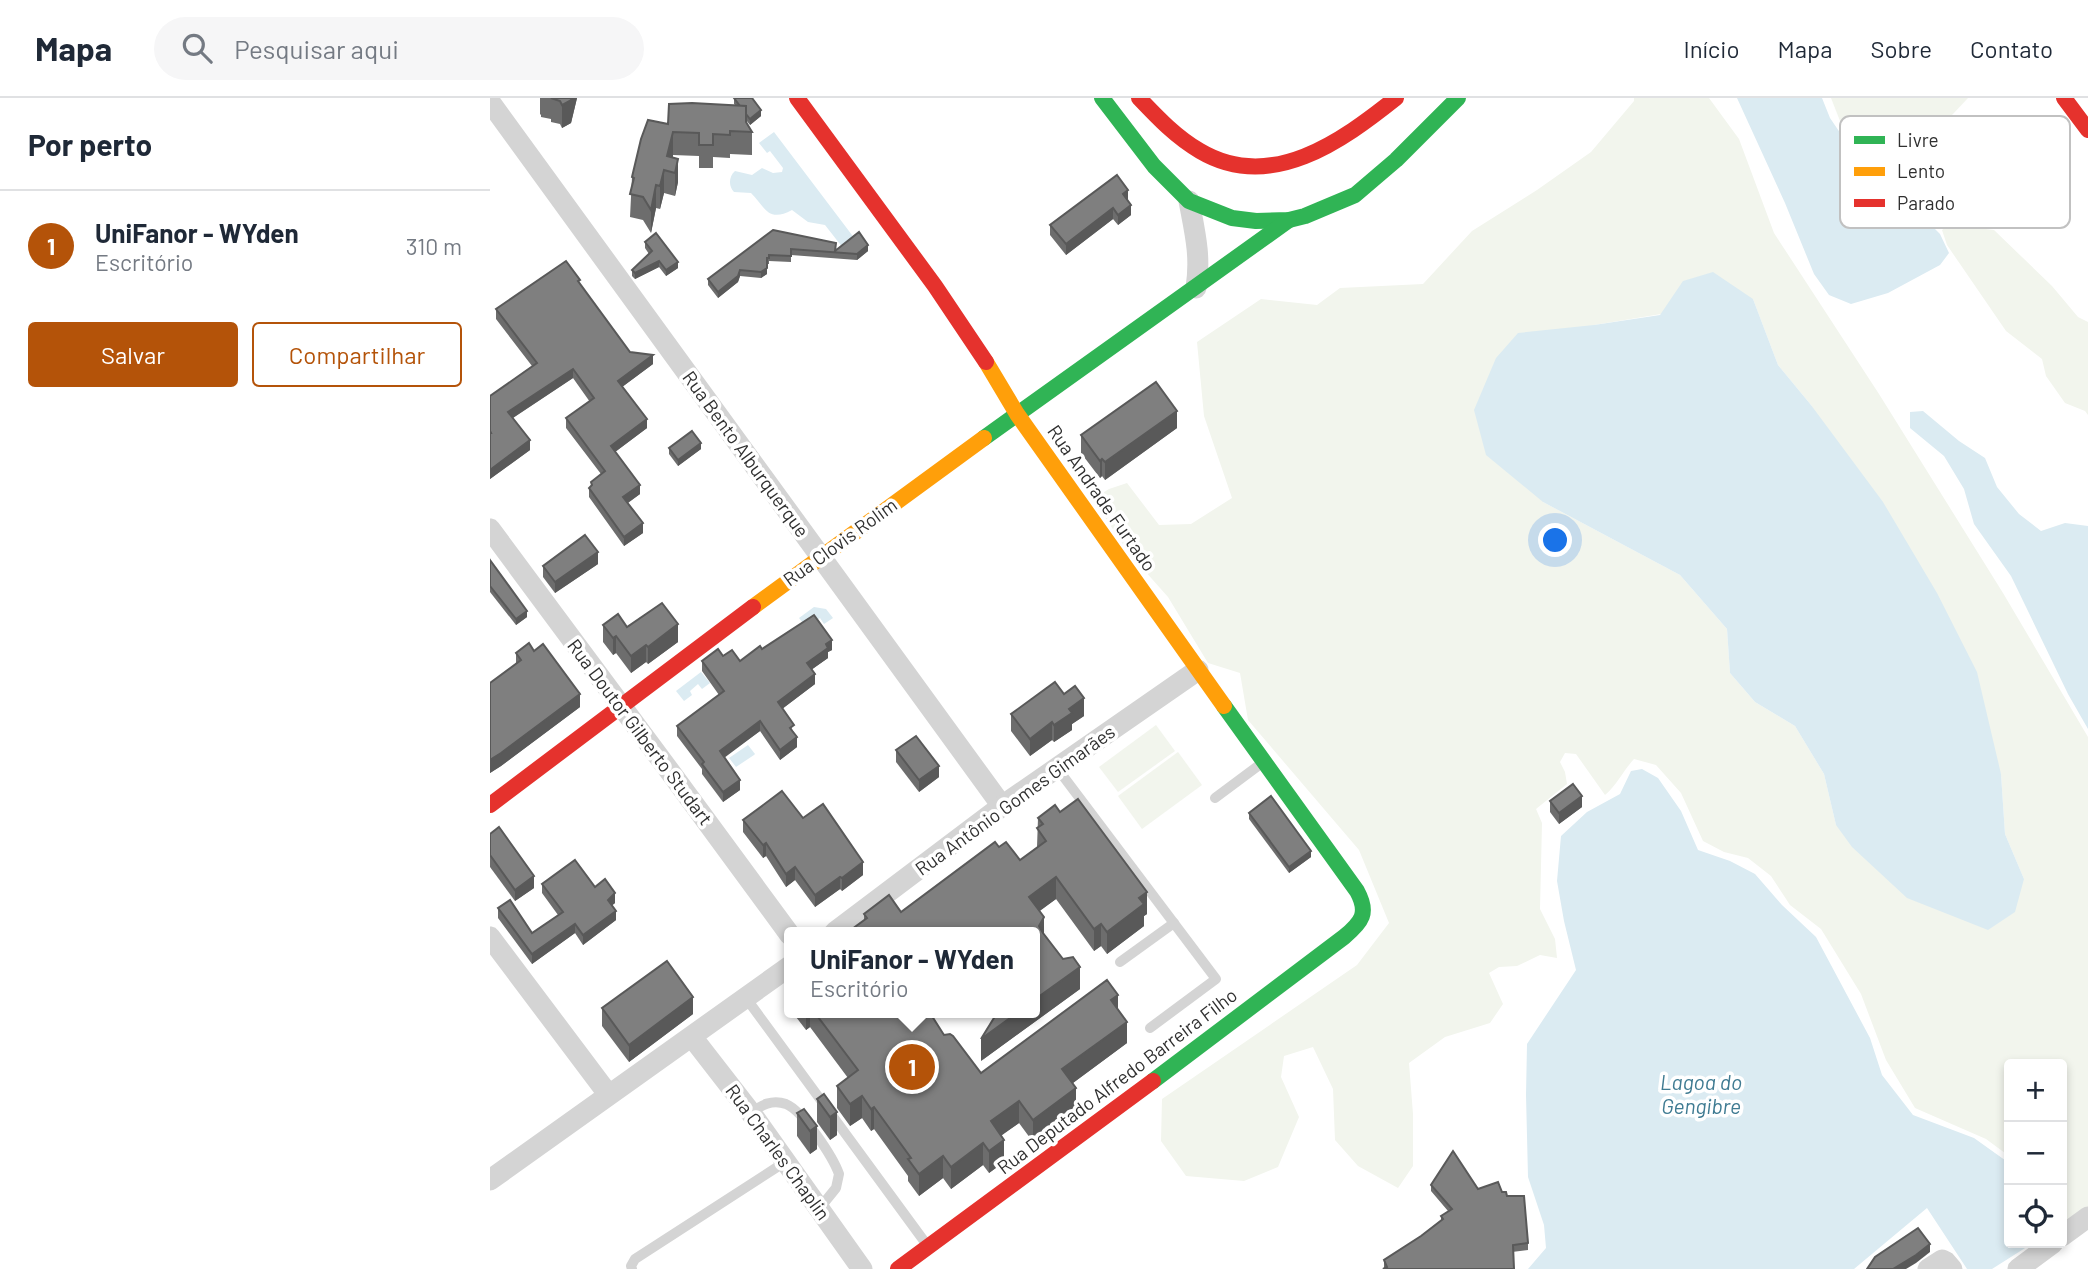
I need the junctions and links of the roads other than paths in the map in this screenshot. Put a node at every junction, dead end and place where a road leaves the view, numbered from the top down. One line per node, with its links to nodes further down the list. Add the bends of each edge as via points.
1 (797, 98): 12 (street, Rua Andrade Furtado, via 935,286)
2 (1102, 98): 9 (street, via 1154,166)
3 (1139, 98): 4 (street, via 1196,149 1235,165 1262,168 1335,144)
4 (1396, 98)
5 (1458, 98): 10 (street, via 1362,190 1340,203)
6 (2064, 98): 8 (street)
7 (490, 102): 14 (street, Rua Bento Alburquerque)
8 (2088, 130)
9 (1189, 201): 10 (street, via 1232,218); 11 (street, via 1199,266)
10 (1289, 219): 11 (street, Rua Clovis Rolim)
11 (1196, 288): 12 (street, Rua Clovis Rolim)
12 (1017, 414): 14 (street, Rua Clovis Rolim); 15 (street, Rua Andrade Furtado)
13 (490, 529): 16 (street, Rua Doutor Gilberto Studart)
14 (820, 556): 16 (street, Rua Clovis Rolim); 21 (street, Rua Bento Alburquerque)
15 (1198, 670): 17 (street, Rua Andrade Furtado); 18 (street, Rua Antônio Gomes Gimarães)
16 (620, 706): 20 (street, Rua Clovis Rolim); 25 (street, Rua Doutor Gilberto Studart)
17 (1264, 761): 19 (lane); 23 (street, Rua Andrade Furtado, via 1361,897)
18 (1057, 768): 21 (street, Rua Antônio Gomes Gimarães); 22 (lane)
19 (1215, 798)
20 (490, 805)
21 (1002, 806): 24 (street, Rua Antônio Gomes Gimarães)
22 (1174, 923): 27 (lane); 30 (lane, via 1216,979)
23 (1360, 923): 39 (street, Rua Deputado Alfredo Barreira Filho)
24 (842, 927)
25 (784, 928)
26 (490, 937): 32 (street)
27 (1119, 962)
28 (784, 970): 29 (street)
29 (746, 998): 31 (street); 39 (lane)
30 (1150, 1028)
31 (692, 1037): 32 (street); 33 (street, Rua Charles Chaplin)
32 (608, 1094): 35 (street)
33 (751, 1113): 34 (street, Rua Charles Chaplin); 36 (lane, via 768,1103 785,1104 818,1139 839,1174 836,1188)
34 (785, 1162): 36 (street, Rua Charles Chaplin); 41 (lane, via 635,1259)
35 (490, 1180)
36 (819, 1209): 42 (street, Rua Charles Chaplin)
37 (2088, 1217): 38 (street)
38 (2067, 1232)
39 (929, 1247): 43 (street, Rua Deputado Alfredo Barreira Filho)
40 (2046, 1248): 44 (street)
41 (632, 1269)
42 (862, 1269)
43 (898, 1269)
44 (2018, 1269)

